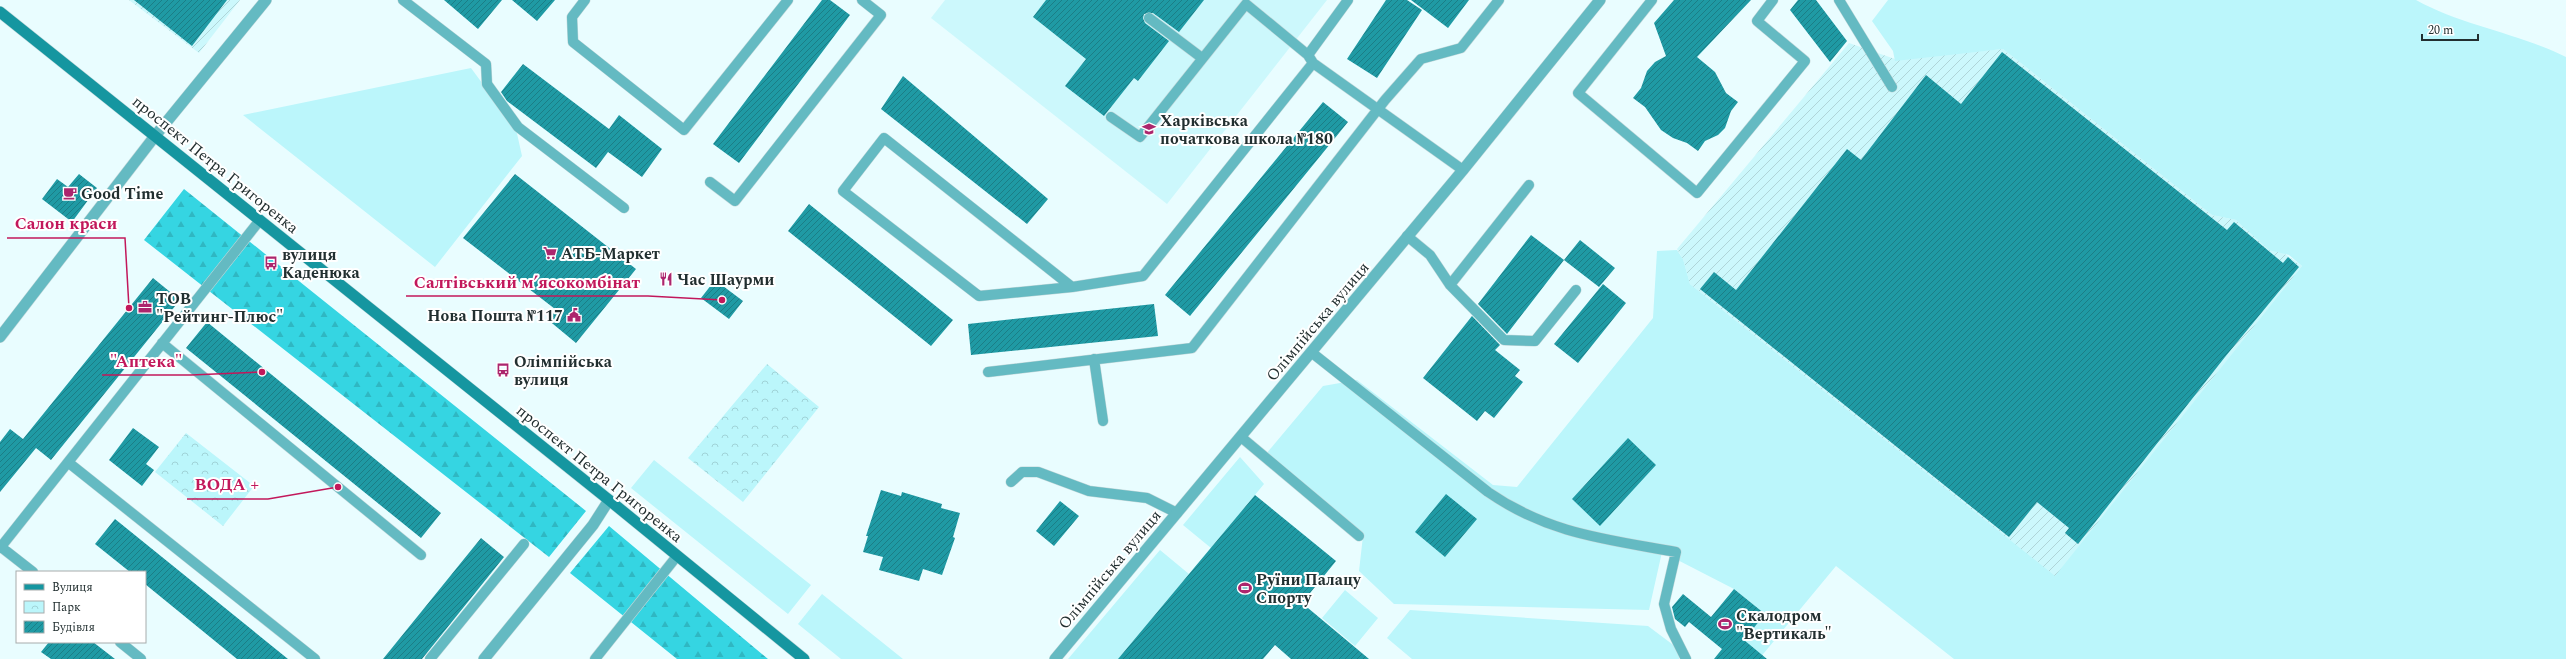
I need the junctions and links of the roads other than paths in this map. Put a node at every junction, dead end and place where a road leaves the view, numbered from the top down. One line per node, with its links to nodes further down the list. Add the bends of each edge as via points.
1 (266, 0): 19 (street)
2 (585, 0): 3 (lane, via 572,17 573,42 684,130)
3 (788, 0)
4 (862, 0): 21 (lane, via 881,15 735,201)
5 (1348, 0): 15 (lane)
6 (1499, 0): 17 (lane, via 1461,48 1421,59)
7 (1600, 0): 20 (street, Олімпійська вулиця)
8 (1652, 0): 9 (lane, via 1578,93 1697,194 1805,61 1757,21)
9 (1773, 0)
10 (1839, 0): 16 (lane)
11 (408, 1): 23 (lane, via 486,64 488,84 518,127)
12 (0, 12): 19 (main road, проспект Петра Григоренка)
13 (1149, 18): 14 (lane)
14 (1202, 58): 15 (lane, via 1246,4); 18 (lane, via 1140,138)
15 (1310, 59): 17 (lane); 27 (lane, via 1142,276)
16 (1892, 87)
17 (1378, 108): 20 (lane); 32 (lane, via 1192,348)
18 (1111, 117)
19 (155, 136): 24 (main road, проспект Петра Григоренка); 29 (street)
20 (1463, 170): 25 (street, Олімпійська вулиця)
21 (710, 182)
22 (1529, 184): 26 (lane)
23 (624, 208)
24 (260, 220): 30 (lane); 38 (main road, проспект Петра Григоренка)
25 (1407, 236): 26 (lane, via 1430,255); 31 (street, Олімпійська вулиця)
26 (1450, 285): 28 (lane, via 1504,340 1535,341)
27 (1072, 287): 27 (lane, via 979,296 843,191 884,138)
28 (1576, 290)
29 (0, 337)
30 (162, 343): 36 (lane); 43 (lane)
31 (1312, 352): 35 (street, Олімпійська вулиця); 54 (lane, via 1511,508 1538,521 1573,532 1676,552 1664,604 1671,629)
32 (1094, 359): 33 (lane); 34 (lane)
33 (988, 372)
34 (1102, 421)
35 (1241, 437): 39 (street, Олімпійська вулиця); 40 (lane)
36 (69, 463): 42 (lane); 48 (lane)
37 (1012, 482): 39 (lane, via 1022,472 1038,472 1089,491 1147,498)
38 (609, 500): 44 (main road, проспект Петра Григоренка); 50 (street, via 593,525)
39 (1177, 513): 53 (street, Олімпійська вулиця)
40 (1359, 536)
41 (524, 544): 49 (lane)
42 (0, 547): 45 (lane)
43 (421, 555)
44 (677, 556): 51 (lane); 52 (main road, проспект Петра Григоренка)
45 (32, 571)
46 (121, 643): 47 (lane)
47 (141, 659)
48 (315, 659)
49 (430, 659)
50 (484, 659)
51 (595, 659)
52 (804, 659)
53 (1055, 659)
54 (1686, 659)

